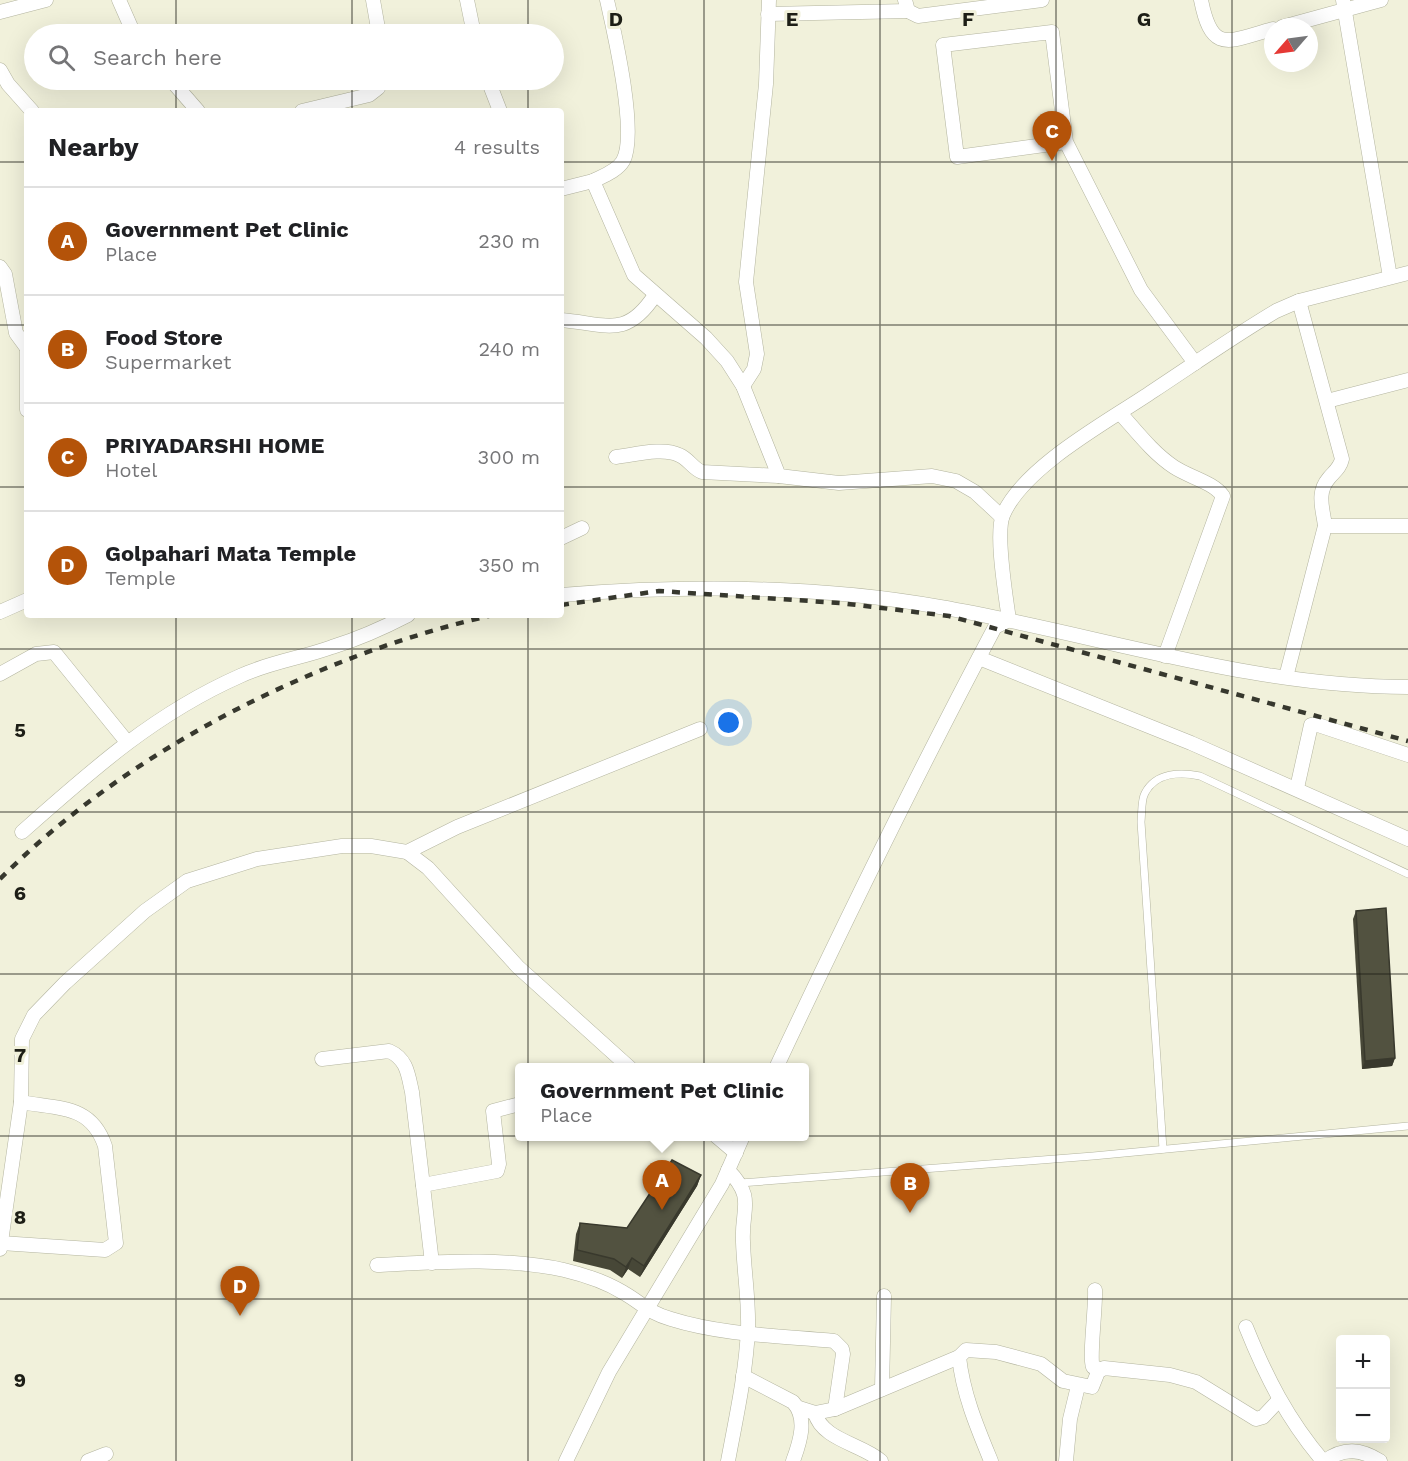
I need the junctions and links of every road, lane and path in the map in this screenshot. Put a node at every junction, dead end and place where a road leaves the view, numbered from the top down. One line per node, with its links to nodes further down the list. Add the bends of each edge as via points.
1 (46, 0): 12 (street)
2 (118, 0): 14 (street)
3 (373, 0): 15 (street)
4 (466, 0): 16 (street)
5 (607, 0): 27 (street, via 624,93 627,147 614,171)
6 (1042, 0): 9 (street, via 918,16)
7 (1201, 0): 17 (street, via 1212,35 1222,40)
8 (1380, 0): 10 (street)
9 (907, 5): 11 (street)
10 (1344, 5): 13 (street); 31 (street)
11 (768, 7): 38 (street, via 763,118 746,282 757,354 754,369)
12 (0, 12)
13 (1307, 18)
14 (129, 24)
15 (377, 24)
16 (472, 24)
17 (1264, 31)
18 (0, 70): 22 (street)
19 (180, 90): 23 (street)
20 (375, 90): 24 (street)
21 (492, 90): 25 (street)
22 (29, 108)
23 (195, 108)
24 (333, 108)
25 (499, 108)
26 (1066, 142): 26 (street, via 957,157 943,45 1052,32); 36 (street, via 1141,290)
27 (593, 181): 28 (street); 32 (street, via 630,267)
28 (564, 188)
29 (0, 267): 35 (street, via 5,274 16,333)
30 (1408, 273): 31 (street)
31 (1390, 277): 33 (street)
32 (655, 295): 34 (street, via 633,322 620,325); 38 (street, via 706,338)
33 (1299, 301): 36 (street); 39 (street)
34 (564, 320)
35 (24, 344)
36 (1195, 363): 40 (street)
37 (1408, 380): 39 (street)
38 (743, 386): 42 (street)
39 (1327, 401): 44 (street, via 1342,459 1323,490 1320,502)
40 (1120, 413): 43 (street, via 1047,464 1018,490); 53 (street, via 1173,467 1223,496)
41 (616, 457): 42 (street, via 671,452 702,471)
42 (779, 476): 43 (street, via 838,483 932,476 966,486)
43 (1002, 517): 52 (street, via 1001,547)
44 (1325, 526): 45 (street); 56 (street)
45 (1408, 526)
46 (582, 528): 47 (street)
47 (564, 537)
48 (564, 595): 52 (street, via 652,589 780,592 882,600)
49 (24, 601): 50 (street)
50 (0, 612)
51 (401, 618): 59 (street, via 331,648 241,675)
52 (1009, 620): 53 (street); 54 (street, via 995,627)
53 (1165, 656): 56 (street, via 1246,674)
54 (979, 658): 61 (street); 70 (street, via 893,822)
55 (0, 674): 59 (street, via 36,654 54,652)
56 (1286, 677): 57 (street, via 1333,684)
57 (1408, 687)
58 (700, 729): 64 (street, via 458,827)
59 (127, 742): 62 (street)
60 (1408, 755): 61 (street, via 1311,725)
61 (1297, 788): 63 (street)
62 (22, 832)
63 (1408, 839)
64 (407, 852): 66 (street, via 428,868 518,967); 71 (street, via 371,846 304,850 187,880 145,910 34,1015 22,1039)
65 (1408, 874): 76 (lane, via 1200,776 1178,772 1159,779 1144,793 1141,822)
66 (618, 1057): 68 (street); 69 (street)
67 (322, 1059): 80 (street, via 377,1051 399,1055 407,1068 412,1092)
68 (613, 1063)
69 (625, 1063)
70 (778, 1063)
71 (21, 1102): 81 (street); 81 (street, via 80,1113 96,1126 105,1146 116,1244 105,1250)
72 (515, 1105): 80 (street, via 493,1111 499,1164 496,1171)
73 (1408, 1126): 76 (lane)
74 (721, 1141): 77 (street)
75 (742, 1141): 77 (street)
76 (1163, 1149): 79 (lane)
77 (736, 1153): 78 (street)
78 (728, 1170): 79 (street); 86 (street)
79 (740, 1183): 88 (street, via 746,1200 743,1236)
80 (423, 1185): 82 (street)
81 (0, 1246)
82 (432, 1263): 83 (street); 86 (street, via 510,1264 562,1270 625,1293)
83 (377, 1265)
84 (1095, 1290): 90 (street, via 1091,1359 1093,1367)
85 (884, 1296): 93 (street)
86 (646, 1311): 88 (street, via 682,1322); 100 (street, via 609,1372)
87 (1246, 1327): 94 (street)
88 (748, 1332): 91 (street); 96 (street, via 838,1344 843,1354)
89 (959, 1358): 92 (street, via 966,1350 996,1352 1041,1364 1058,1379); 93 (street); 104 (street, via 969,1406)
90 (1100, 1369): 92 (street, via 1092,1387); 94 (street, via 1170,1375 1196,1382 1256,1419)
91 (743, 1376): 95 (street); 101 (street)
92 (1078, 1386): 105 (street)
93 (882, 1389): 96 (street)
94 (1279, 1400): 106 (street)
95 (799, 1408): 97 (street); 102 (street, via 802,1426)
96 (835, 1409): 97 (street)
97 (815, 1413): 103 (street, via 822,1427)
98 (106, 1454): 99 (street)
99 (88, 1461)
100 (566, 1461)
101 (728, 1461)
102 (793, 1461)
103 (881, 1461)
104 (991, 1461)
105 (1066, 1461)
106 (1324, 1461): 107 (street, via 1349,1450 1366,1452)
107 (1380, 1461)

